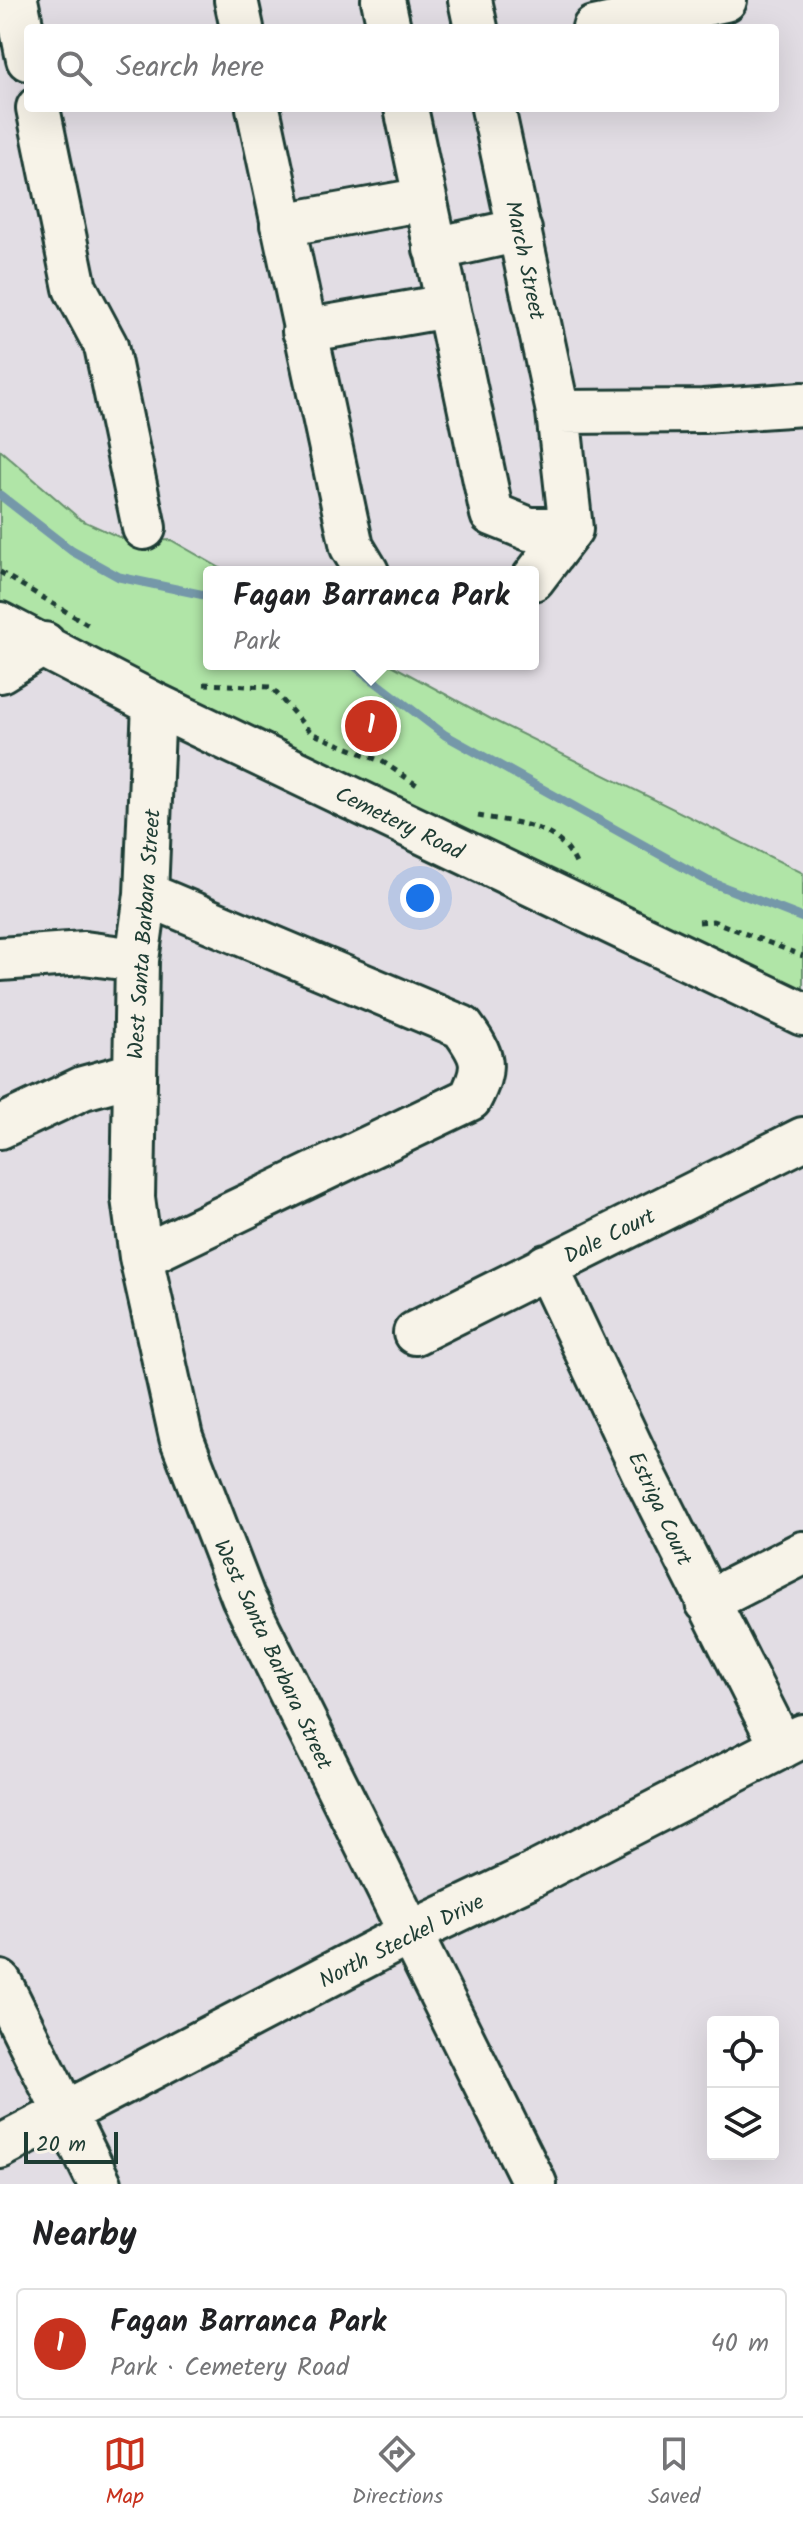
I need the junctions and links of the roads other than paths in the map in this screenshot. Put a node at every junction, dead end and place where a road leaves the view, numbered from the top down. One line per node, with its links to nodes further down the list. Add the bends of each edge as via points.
1 (16, 0): 10 (street)
2 (236, 0): 6 (street)
3 (383, 0): 7 (street)
4 (470, 0): 8 (street)
5 (725, 0): 9 (street)
6 (241, 24)
7 (388, 24)
8 (475, 24)
9 (613, 24)
10 (24, 39)
11 (39, 112): 23 (street, via 75,288 106,346)
12 (259, 112): 16 (street)
13 (407, 112): 15 (street)
14 (494, 112): 17 (street, March Street)
15 (425, 199): 16 (street); 18 (street)
16 (282, 225): 20 (street)
17 (520, 230): 18 (street); 22 (street, March Street)
18 (435, 249): 19 (street)
19 (447, 306): 20 (street); 24 (street, via 492,514 529,529)
20 (304, 331): 25 (street, via 352,547)
21 (803, 404): 22 (street)
22 (558, 412): 24 (street, March Street)
23 (144, 528)
24 (571, 529): 26 (street)
25 (363, 566)
26 (539, 571)
27 (0, 624): 28 (street, Cemetery Road)
28 (44, 644): 29 (street); 30 (street, Cemetery Road)
29 (0, 671)
30 (154, 704): 31 (street, West Santa Barbara Street); 34 (street, Cemetery Road)
31 (146, 894): 33 (street, West Santa Barbara Street); 38 (street, via 462,1027 480,1051 482,1075 470,1099)
32 (0, 959): 33 (street, via 84,953)
33 (137, 960): 35 (street, West Santa Barbara Street)
34 (803, 1014)
35 (134, 1074): 36 (street, via 83,1088); 38 (street, West Santa Barbara Street, via 133,1198)
36 (0, 1127)
37 (803, 1139): 39 (street, Dale Court)
38 (141, 1257): 44 (street, West Santa Barbara Street, via 181,1437 243,1597)
39 (546, 1266): 40 (street, Dale Court); 42 (street, Estriga Court)
40 (415, 1333)
41 (803, 1553): 42 (street)
42 (707, 1602): 43 (street, Estriga Court)
43 (793, 1742): 44 (street, North Steckel Drive)
44 (408, 1934): 46 (street, North Steckel Drive); 49 (street, West Santa Barbara Street)
45 (0, 1982): 46 (street)
46 (65, 2114): 47 (street, North Steckel Drive); 48 (street)
47 (0, 2147)
48 (100, 2184)
49 (535, 2184)

